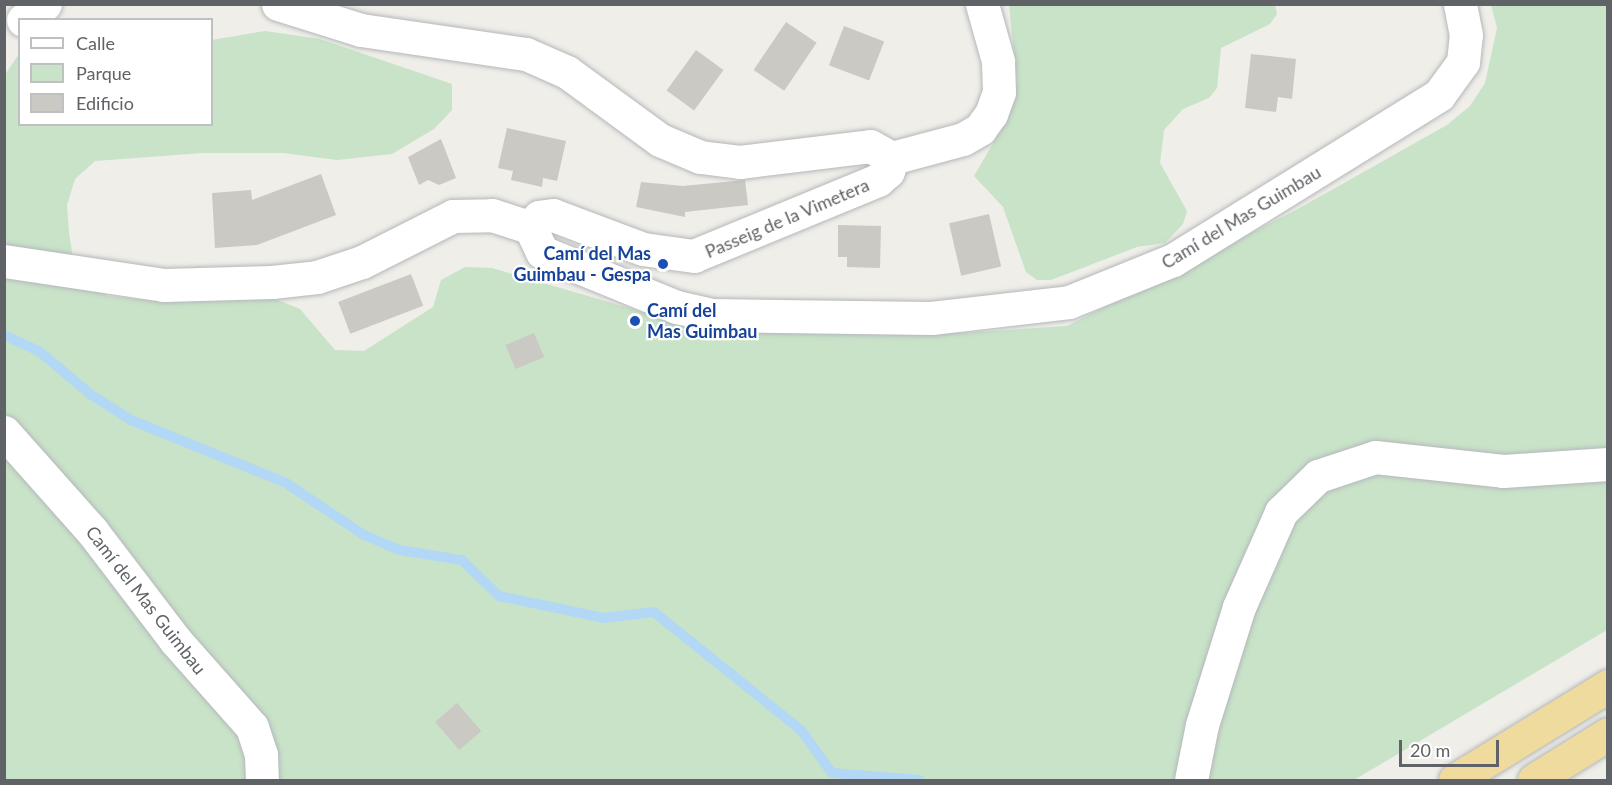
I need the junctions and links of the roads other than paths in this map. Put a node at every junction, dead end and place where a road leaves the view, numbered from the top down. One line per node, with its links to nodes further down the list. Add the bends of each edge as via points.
1 (45, 4): 5 (street)
2 (278, 4): 8 (street, Passeig de la Vimetera, via 361,30 526,54 567,72 660,140 700,157 740,162 870,146)
3 (982, 4): 8 (street, via 998,61 999,92 991,114 980,129 963,139)
4 (1460, 4): 9 (street, Camí del Mas Guimbau, via 1466,35 1463,62 1439,95 1173,260 1069,302 931,318 711,315 678,307 542,252)
5 (25, 18)
6 (18, 23): 7 (street)
7 (4, 35)
8 (892, 158): 9 (street, Passeig de la Vimetera, via 888,171 878,180 694,256 643,249 553,215 539,217)
9 (530, 227): 10 (street, via 492,215 453,216 362,262 317,277 272,282 164,285)
10 (4, 261)
11 (4, 432): 16 (street, Camí del Mas Guimbau, via 86,522 175,640 252,727 261,754)
12 (1608, 464): 17 (street, via 1503,471 1376,457 1318,476 1281,512 1239,607 1202,725)
13 (1608, 686): 18 (highway)
14 (1608, 734): 15 (highway)
15 (1536, 779)
16 (262, 780)
17 (1191, 780)
18 (1455, 780)

